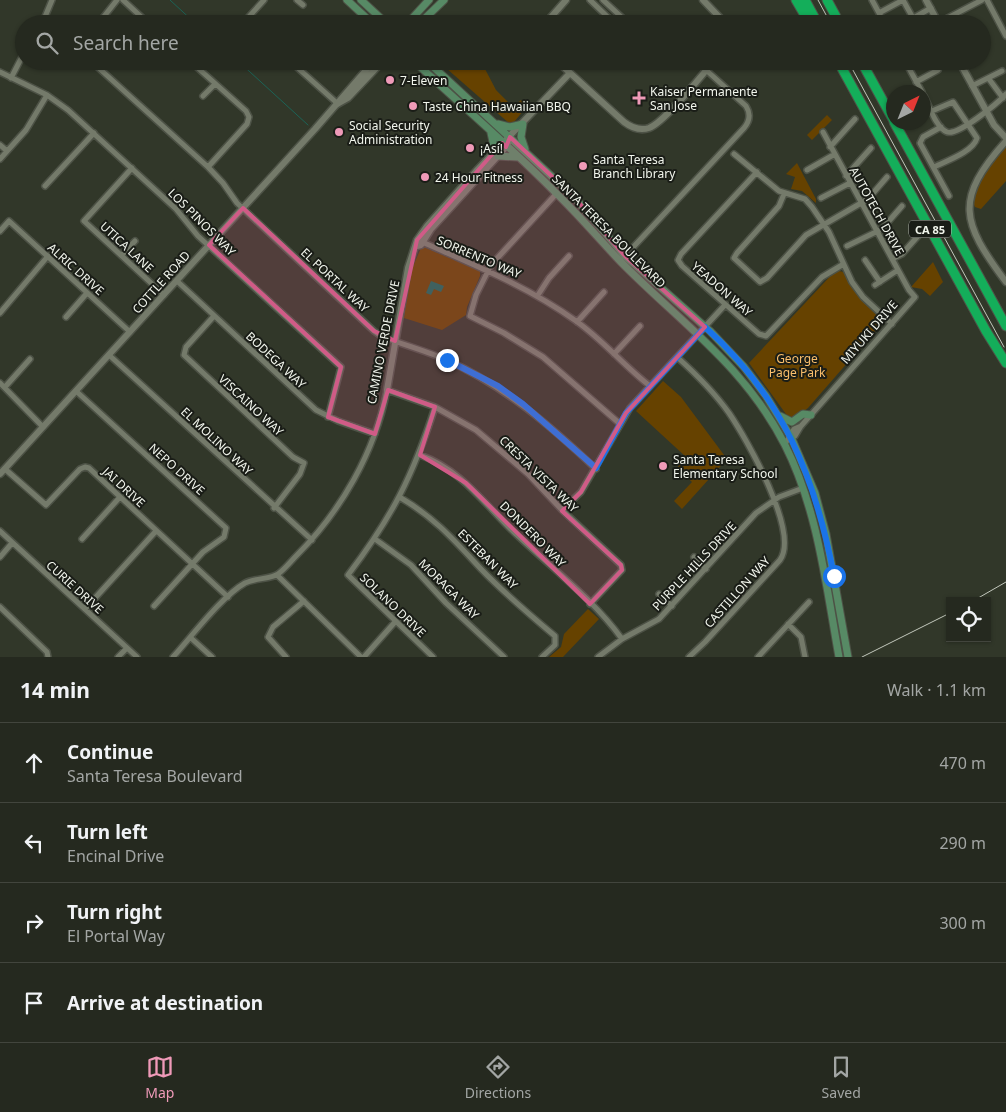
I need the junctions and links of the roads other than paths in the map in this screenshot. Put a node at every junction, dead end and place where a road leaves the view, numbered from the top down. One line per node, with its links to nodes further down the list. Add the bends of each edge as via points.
1 (52, 0): 28 (street)
2 (117, 0): 29 (street)
3 (123, 0): 30 (street)
4 (264, 0): 31 (street)
5 (297, 0): 22 (street)
6 (347, 0): 32 (main road)
7 (361, 0): 27 (main road)
8 (429, 0): 25 (main road)
9 (444, 0): 24 (main road)
10 (566, 0): 37 (street)
11 (590, 0): 38 (street)
12 (603, 0): 39 (street)
13 (703, 0): 40 (street)
14 (796, 0): 41 (highway)
15 (805, 0): 42 (highway)
16 (827, 0): 43 (highway)
17 (872, 0): 26 (street)
18 (903, 0): 26 (street); 45 (street)
19 (926, 0): 23 (street)
20 (982, 0): 48 (street)
21 (987, 0): 49 (street)
22 (303, 5)
23 (931, 8): 46 (street); 47 (street)
24 (434, 10): 35 (main road); 36 (main road)
25 (418, 12): 33 (main road); 34 (main road)
26 (878, 12): 44 (street)
27 (377, 14)
28 (46, 15)
29 (105, 15)
30 (139, 15)
31 (250, 15)
32 (363, 15)
33 (414, 15)
34 (415, 15)
35 (429, 15)
36 (431, 15)
37 (553, 15)
38 (606, 15)
39 (619, 15)
40 (717, 15)
41 (805, 15)
42 (813, 15)
43 (835, 15)
44 (880, 15)
45 (911, 15)
46 (918, 15)
47 (935, 15)
48 (954, 15)
49 (1006, 36)
50 (15, 70): 70 (street)
51 (101, 70): 107 (street, EL PORTAL WAY)
52 (200, 70): 73 (street)
53 (300, 70): 79 (street)
54 (366, 70): 79 (street, COTTLE ROAD)
55 (375, 70): 79 (street, COTTLE ROAD)
56 (424, 70): 89 (main road, SANTA TERESA BOULEVARD)
57 (438, 70): 84 (main road, SANTA TERESA BOULEVARD)
58 (567, 70): 68 (street)
59 (706, 70): 68 (street, via 661,120 643,130 624,122); 132 (street, via 746,106 749,119)
60 (838, 70): 69 (highway)
61 (843, 70): 69 (highway, CA 85)
62 (866, 70): 80 (highway, CA 85)
63 (910, 70): 72 (street)
64 (938, 70): 72 (street)
65 (964, 70): 75 (street)
66 (1002, 71): 71 (street)
67 (0, 72): 70 (street, LOS PINOS WAY)
68 (570, 73): 85 (street, CAMINO VERDE DRIVE)
69 (845, 74): 161 (highway, CA 85)
70 (11, 78): 76 (street, LOS PINOS WAY)
71 (989, 78): 75 (street); 78 (street)
72 (916, 82): 74 (street)
73 (215, 84): 77 (street); 107 (street, via 249,118)
74 (918, 85)
75 (972, 86): 82 (street)
76 (47, 95): 91 (street, LOS PINOS WAY); 98 (street, via 26,130)
77 (203, 96)
78 (1004, 96): 82 (street)
79 (338, 104): 120 (street, COTTLE ROAD)
80 (886, 107)
81 (932, 111): 86 (street, via 953,102); 87 (street)
82 (986, 111): 86 (street); 93 (street)
83 (855, 119): 96 (street)
84 (495, 123): 85 (main road, via 510,127); 92 (main road, SANTA TERESA BOULEVARD)
85 (523, 124): 92 (street, CAMINO VERDE DRIVE); 99 (main road, via 521,137)
86 (968, 124): 87 (street, via 952,133); 105 (street, via 977,138 975,143)
87 (941, 127): 105 (street, via 920,142)
88 (898, 130): 152 (highway, CA 85)
89 (490, 132): 95 (main road, SANTA TERESA BOULEVARD); 100 (main road)
90 (823, 132): 96 (street, AUTOTECH DRIVE)
91 (94, 133): 106 (street, LOS PINOS WAY); 113 (street)
92 (510, 137): 95 (street, CAMINO VERDE DRIVE); 99 (main road, SANTA TERESA BOULEVARD)
93 (1006, 140): 139 (street, via 976,180 970,196 969,216 978,241)
94 (0, 145): 98 (street)
95 (504, 145): 100 (street, CAMINO VERDE DRIVE); 103 (main road, SANTA TERESA BOULEVARD)
96 (830, 146): 102 (street, AUTOTECH DRIVE)
97 (870, 148): 110 (street)
98 (7, 151): 104 (street)
99 (526, 152): 132 (main road, SANTA TERESA BOULEVARD, via 575,198)
100 (496, 153): 103 (main road); 126 (street, CAMINO VERDE DRIVE)
101 (734, 154): 109 (street)
102 (835, 154): 108 (street); 110 (street, AUTOTECH DRIVE)
103 (518, 157): 114 (main road, SANTA TERESA BOULEVARD)
104 (0, 159)
105 (934, 167): 116 (street)
106 (132, 168): 127 (street, LOS PINOS WAY, via 176,208); 129 (street, UTICA LANE, via 84,220)
107 (208, 168): 120 (street, EL PORTAL WAY)
108 (807, 170)
109 (757, 172): 115 (street); 145 (street, YEADON WAY, via 678,260)
110 (846, 176): 112 (street, AUTOTECH DRIVE)
111 (887, 178): 118 (street)
112 (850, 183): 117 (street); 118 (street, AUTOTECH DRIVE)
113 (45, 186)
114 (557, 193): 136 (street); 155 (main road, SANTA TERESA BOULEVARD, via 621,262)
115 (784, 194): 121 (street, via 805,199); 121 (street, via 779,206 734,258 754,279 760,282 767,278 806,235)
116 (949, 196)
117 (821, 198)
118 (861, 203): 121 (street); 123 (street, AUTOTECH DRIVE)
119 (902, 206): 123 (street, via 882,229)
120 (243, 208): 127 (street, COTTLE ROAD); 156 (street, EL PORTAL WAY, via 374,331)
121 (824, 223): 135 (street)
122 (0, 231): 130 (street, ALRIC DRIVE, via 9,221)
123 (876, 231): 128 (street); 133 (street, AUTOTECH DRIVE)
124 (918, 236): 133 (street, via 902,254)
125 (135, 241): 129 (street)
126 (419, 243): 136 (street, SORRENTO WAY); 156 (street, CAMINO VERDE DRIVE, via 408,268)
127 (209, 245): 138 (street, COTTLE ROAD); 170 (street, LOS PINOS WAY, via 341,367)
128 (848, 246)
129 (122, 255): 142 (street, UTICA LANE)
130 (48, 256): 141 (street, ALRIC DRIVE); 146 (street)
131 (569, 256): 143 (street)
132 (625, 256): 153 (main road, SANTA TERESA BOULEVARD)
133 (892, 259): 137 (street, AUTOTECH DRIVE)
134 (865, 260): 137 (street, via 878,284)
135 (842, 265): 145 (street, YEADON WAY, via 822,277 766,336); 150 (street, via 863,297)
136 (488, 270): 143 (street, SORRENTO WAY); 171 (street, via 470,316 504,332 543,357)
137 (898, 270): 144 (street, AUTOTECH DRIVE)
138 (176, 281): 142 (street, COTTLE ROAD); 147 (street, BODEGA WAY)
139 (1006, 281)
140 (604, 292): 149 (street)
141 (87, 293): 148 (street); 154 (street, ALRIC DRIVE)
142 (164, 295): 154 (street, COTTLE ROAD)
143 (538, 296): 149 (street, SORRENTO WAY)
144 (915, 297): 150 (street, MIYUKI DRIVE)
145 (724, 306): 153 (street)
146 (0, 313)
147 (214, 316): 170 (street, BODEGA WAY, via 302,398); 184 (street, VISCAINO WAY, via 186,348 184,355 304,464)
148 (66, 317)
149 (577, 322): 157 (street, SORRENTO WAY)
150 (892, 324): 169 (street, MIYUKI DRIVE)
151 (640, 326): 157 (street)
152 (1006, 326)
153 (705, 327): 155 (street); 168 (main road, SANTA TERESA BOULEVARD, via 748,371)
154 (130, 332): 158 (street, COTTLE ROAD)
155 (699, 334): 159 (street); 175 (main road, SANTA TERESA BOULEVARD, via 746,384)
156 (395, 341): 165 (street, CAMINO VERDE DRIVE); 177 (street, EL PORTAL WAY, via 447,360 498,386)
157 (614, 354): 163 (street, SORRENTO WAY)
158 (110, 355): 166 (street, COTTLE ROAD); 184 (street, EL MOLINO WAY)
159 (678, 357): 163 (street); 183 (street, CASTILLON WAY, via 728,412 752,452)
160 (30, 359): 164 (street)
161 (1004, 360)
162 (0, 383): 164 (street)
163 (650, 386): 171 (street)
164 (5, 387): 172 (street)
165 (387, 390): 167 (street, CRESTA VISTA WAY); 173 (street, CAMINO VERDE DRIVE)
166 (76, 391): 172 (street, COTTLE ROAD); 194 (street, NEPO DRIVE, via 226,528 224,537)
167 (436, 407): 176 (street, SOLANO DRIVE); 185 (street, CRESTA VISTA WAY, via 476,430 500,449)
168 (779, 415): 169 (main road, via 792,422 803,414); 174 (main road, SANTA TERESA BOULEVARD)
169 (810, 416): 174 (street, MIYUKI DRIVE, via 794,429)
170 (328, 417): 173 (street, BODEGA WAY)
171 (619, 423): 177 (street)
172 (43, 428): 178 (street, COTTLE ROAD)
173 (374, 434): 190 (street, CAMINO VERDE DRIVE, via 354,479)
174 (791, 437): 175 (street, MIYUKI DRIVE); 226 (main road, SANTA TERESA BOULEVARD, via 822,518)
175 (785, 444): 180 (main road, SANTA TERESA BOULEVARD)
176 (420, 455): 182 (street, SOLANO DRIVE); 201 (street, DONDERO WAY, via 466,483)
177 (596, 468): 185 (street, via 581,492)
178 (5, 469): 179 (street, COTTLE ROAD); 181 (street, JAI DRIVE, via 46,504 85,467)
179 (0, 474)
180 (804, 488): 183 (street, PURPLE HILLS DRIVE); 225 (main road, SANTA TERESA BOULEVARD, via 819,548)
181 (120, 498): 186 (street, JAI DRIVE); 188 (street)
182 (400, 498): 189 (street, SOLANO DRIVE); 220 (street, ESTEBAN WAY, via 444,528 482,570 555,636 555,645)
183 (774, 500): 195 (street, PURPLE HILLS DRIVE, via 756,513); 222 (street, CASTILLON WAY, via 783,536 783,556)
184 (274, 508): 190 (street, EL MOLINO WAY)
185 (562, 510): 201 (street, CRESTA VISTA WAY, via 621,565 622,570)
186 (156, 531): 194 (street, JAI DRIVE); 205 (street)
187 (0, 532): 191 (street, CURIE DRIVE)
188 (82, 539)
189 (375, 539): 206 (street, SOLANO DRIVE, via 348,575); 219 (street, MORAGA WAY, via 411,565)
190 (312, 540): 196 (street, CAMINO VERDE DRIVE)
191 (12, 543): 192 (street); 205 (street, CURIE DRIVE)
192 (0, 557)
193 (694, 557): 195 (street)
194 (192, 564): 198 (street, JAI DRIVE); 202 (street)
195 (706, 569): 203 (street, PURPLE HILLS DRIVE)
196 (277, 575): 198 (street, via 260,577 244,584); 199 (street)
197 (659, 594): 203 (street)
198 (228, 597): 208 (street)
199 (304, 601): 216 (street, via 269,633 270,641); 217 (street)
200 (808, 602): 207 (street)
201 (590, 604): 209 (street, DONDERO WAY)
202 (154, 606)
203 (672, 606): 209 (street, PURPLE HILLS DRIVE, via 659,619)
204 (0, 608): 211 (street, via 44,648)
205 (85, 609): 210 (street, CURIE DRIVE)
206 (395, 622): 217 (street); 218 (street, SOLANO DRIVE)
207 (788, 624): 223 (street); 224 (street, via 800,637)
208 (191, 638): 214 (street); 215 (street)
209 (622, 639): 221 (street, PURPLE HILLS DRIVE)
210 (127, 648): 212 (street); 213 (street, CURIE DRIVE)
211 (48, 657)
212 (118, 657)
213 (137, 657)
214 (173, 657)
215 (212, 657)
216 (286, 657)
217 (362, 657)
218 (433, 657)
219 (504, 657)
220 (542, 657)
221 (598, 657)
222 (688, 657)
223 (758, 657)
224 (806, 657)
225 (839, 657)
226 (848, 657)

